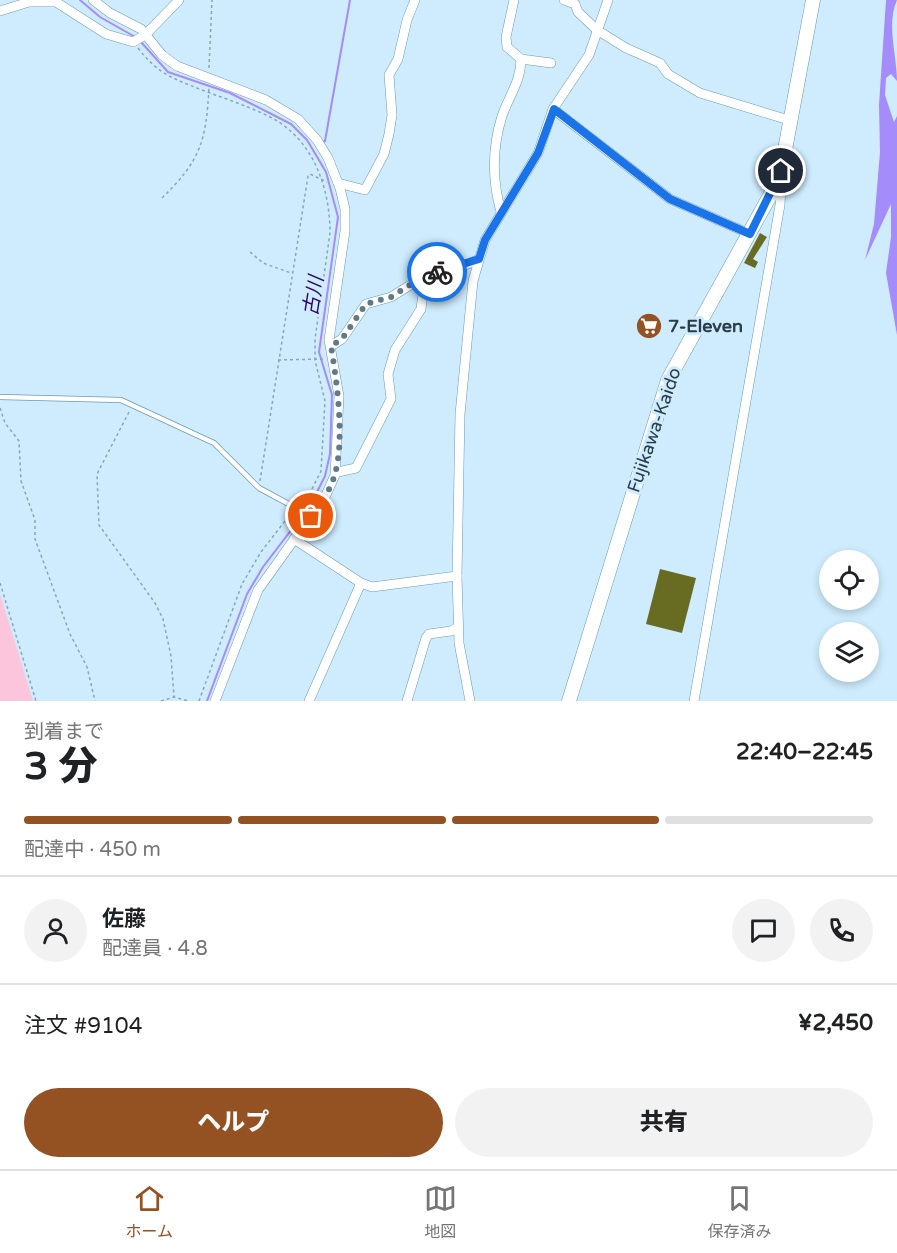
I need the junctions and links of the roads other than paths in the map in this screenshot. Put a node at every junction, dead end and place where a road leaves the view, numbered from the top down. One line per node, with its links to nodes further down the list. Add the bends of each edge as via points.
1 (93, 0): 10 (street)
2 (179, 0): 10 (street)
3 (416, 0): 16 (street, via 406,20 398,59 389,75 392,115 380,163 365,190)
4 (513, 0): 11 (street, via 507,47)
5 (564, 0): 9 (street, via 575,4)
6 (608, 0): 9 (street)
7 (813, 0): 14 (main road, Fujikawa-Kaido)
8 (0, 11): 10 (street, via 29,2 56,3 106,34)
9 (597, 30): 13 (street, via 589,55); 14 (street, via 660,63 668,74 699,93)
10 (139, 39): 16 (street, via 167,60 266,100 298,120 323,149)
11 (521, 59): 12 (street); 17 (street, via 516,88 502,116 494,157 493,177)
12 (551, 63)
13 (554, 109): 17 (street, via 538,153); 18 (street, via 670,199)
14 (792, 121): 15 (main road, Fujikawa-Kaido)
15 (777, 181): 18 (main road, Fujikawa-Kaido); 34 (street, via 781,187 780,205)
16 (338, 183): 21 (street, via 345,209 345,231 330,327)
17 (501, 212): 19 (street)
18 (750, 234): 33 (main road, Fujikawa-Kaido, via 668,380)
19 (479, 259): 20 (street); 26 (street, via 470,303 460,414)
20 (462, 266): 21 (street, via 428,274 391,297 366,304 342,339); 23 (street, via 423,294 421,309 395,350 388,374 391,399 372,439 359,466)
21 (331, 346): 24 (street, via 339,389 336,467 330,488)
22 (0, 396): 24 (lane, via 102,398 133,405 214,443 259,488)
23 (338, 472)
24 (310, 515): 25 (street)
25 (294, 539): 27 (street); 29 (street, via 258,590)
26 (457, 576): 27 (street, via 379,588); 28 (street)
27 (361, 583): 30 (street)
28 (458, 627): 31 (street, via 426,638); 32 (street)
29 (215, 701)
30 (309, 701)
31 (407, 701)
32 (470, 701)
33 (569, 701)
34 (694, 701)

